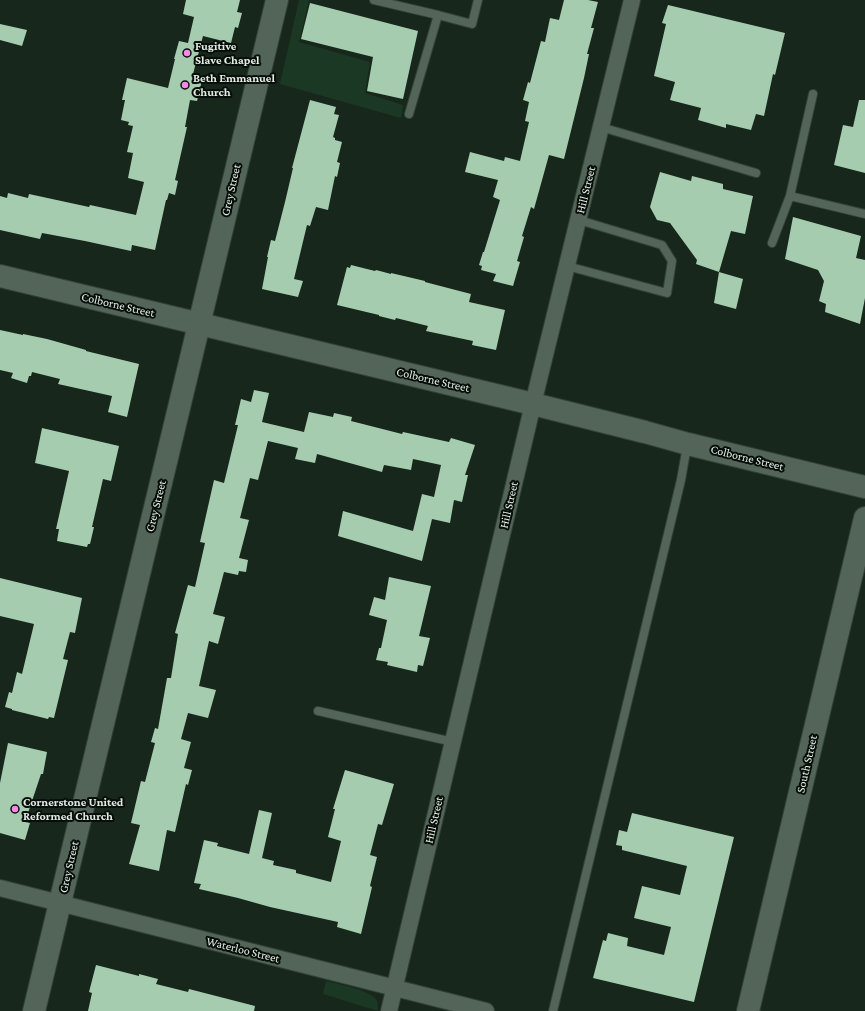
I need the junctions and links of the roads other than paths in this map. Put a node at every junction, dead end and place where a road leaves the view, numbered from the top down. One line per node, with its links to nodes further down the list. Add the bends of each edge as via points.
1 (277, 0): 16 (street, Grey Street)
2 (374, 0): 5 (lane)
3 (478, 0): 5 (lane, via 472,24)
4 (632, 0): 8 (street, Hill Street)
5 (438, 15): 7 (lane)
6 (813, 94): 10 (lane)
7 (409, 114)
8 (601, 127): 9 (lane); 12 (street, Hill Street)
9 (756, 173)
10 (790, 196): 11 (lane); 13 (lane)
11 (865, 214)
12 (579, 220): 14 (street, Hill Street); 14 (lane, via 662,245 672,261 667,293)
13 (772, 243)
14 (567, 266): 17 (street, Hill Street)
15 (0, 276): 16 (street, Colborne Street)
16 (199, 324): 17 (street, Colborne Street); 24 (street, Grey Street)
17 (534, 404): 18 (street, Colborne Street); 22 (street, Hill Street)
18 (688, 444): 19 (street, Colborne Street); 29 (lane)
19 (865, 487)
20 (865, 518): 30 (street, South Street)
21 (318, 711): 22 (lane)
22 (453, 742): 25 (street, Hill Street)
23 (0, 888): 24 (street, Waterloo Street)
24 (60, 904): 25 (street, Waterloo Street); 26 (street, Grey Street)
25 (394, 988): 27 (street, Hill Street); 28 (street, Waterloo Street)
26 (34, 1011)
27 (389, 1011)
28 (486, 1011)
29 (553, 1011)
30 (748, 1011)

